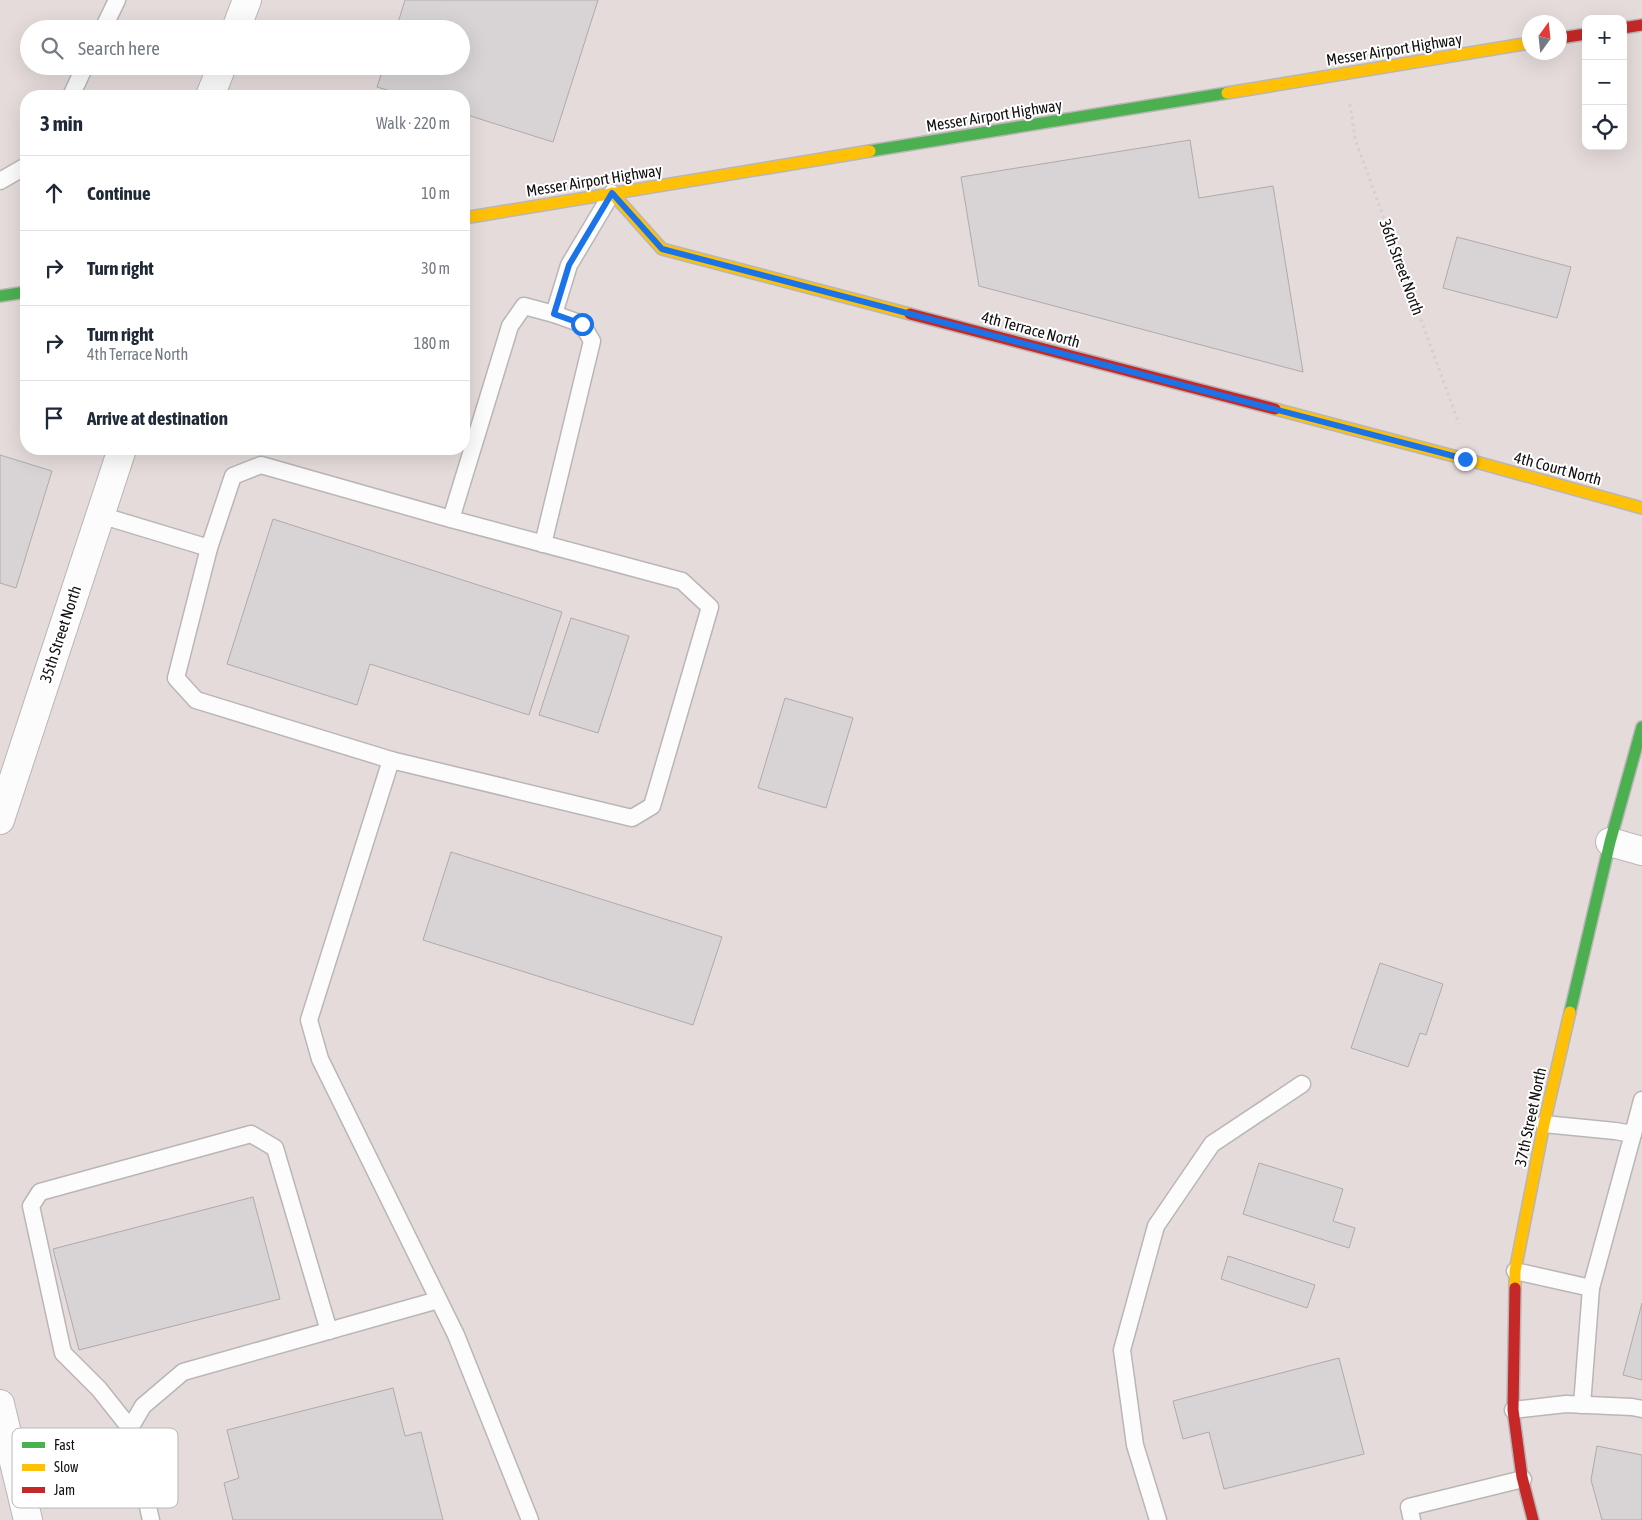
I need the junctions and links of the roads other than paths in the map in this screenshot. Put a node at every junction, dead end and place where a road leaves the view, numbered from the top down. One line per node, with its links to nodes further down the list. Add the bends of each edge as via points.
1 (117, 0): 3 (lane)
2 (247, 0): 4 (street)
3 (107, 20)
4 (239, 20)
5 (1642, 25): 6 (street)
6 (1627, 27)
7 (1582, 35): 8 (street)
8 (1567, 37)
9 (1522, 44): 16 (street, Messer Airport Highway)
10 (80, 75): 12 (lane)
11 (218, 75): 13 (street)
12 (73, 90)
13 (212, 90)
14 (20, 169): 15 (lane)
15 (0, 181)
16 (612, 193): 17 (street, Messer Airport Highway); 20 (lane, via 569,265); 22 (street, 4th Terrace North, via 662,249)
17 (470, 217)
18 (20, 293): 19 (street)
19 (0, 296)
20 (554, 314): 25 (lane, via 524,306 510,326); 26 (lane, via 582,324 592,341)
21 (120, 455): 24 (street, 35th Street North)
22 (1465, 459): 23 (street, 4th Court North)
23 (1642, 508)
24 (100, 515): 27 (lane); 31 (street, 35th Street North)
25 (451, 520): 26 (lane); 27 (lane, via 262,465 234,476)
26 (543, 544): 30 (lane, via 682,581 710,607 652,806 632,818)
27 (209, 548): 30 (lane, via 176,678 196,700)
28 (1642, 728): 29 (street, 37th Street North)
29 (1639, 746): 32 (street, 37th Street North)
30 (391, 760): 40 (lane, via 309,1020 320,1059)
31 (0, 820)
32 (1610, 842): 33 (street); 36 (street, 37th Street North)
33 (1642, 851)
34 (1302, 1084): 50 (lane, via 1212,1144 1156,1226 1122,1350 1135,1445)
35 (1642, 1100): 37 (lane)
36 (1544, 1124): 37 (lane); 38 (street, 37th Street North)
37 (1633, 1134): 39 (lane)
38 (1515, 1271): 39 (lane); 45 (street, 37th Street North)
39 (1591, 1288): 43 (lane)
40 (438, 1300): 41 (lane); 49 (lane, via 456,1336)
41 (329, 1331): 46 (lane, via 183,1372 143,1406); 46 (lane, via 275,1148 251,1134 40,1192 31,1206 63,1353 99,1389)
42 (0, 1404): 47 (street)
43 (1582, 1405): 44 (lane); 45 (lane)
44 (1642, 1409)
45 (1513, 1410): 48 (street, 37th Street North)
46 (130, 1428)
47 (12, 1454)
48 (1523, 1479): 51 (lane, via 1409,1507); 52 (street, 37th Street North)
49 (530, 1520)
50 (1158, 1520)
51 (1412, 1520)
52 (1533, 1520)

